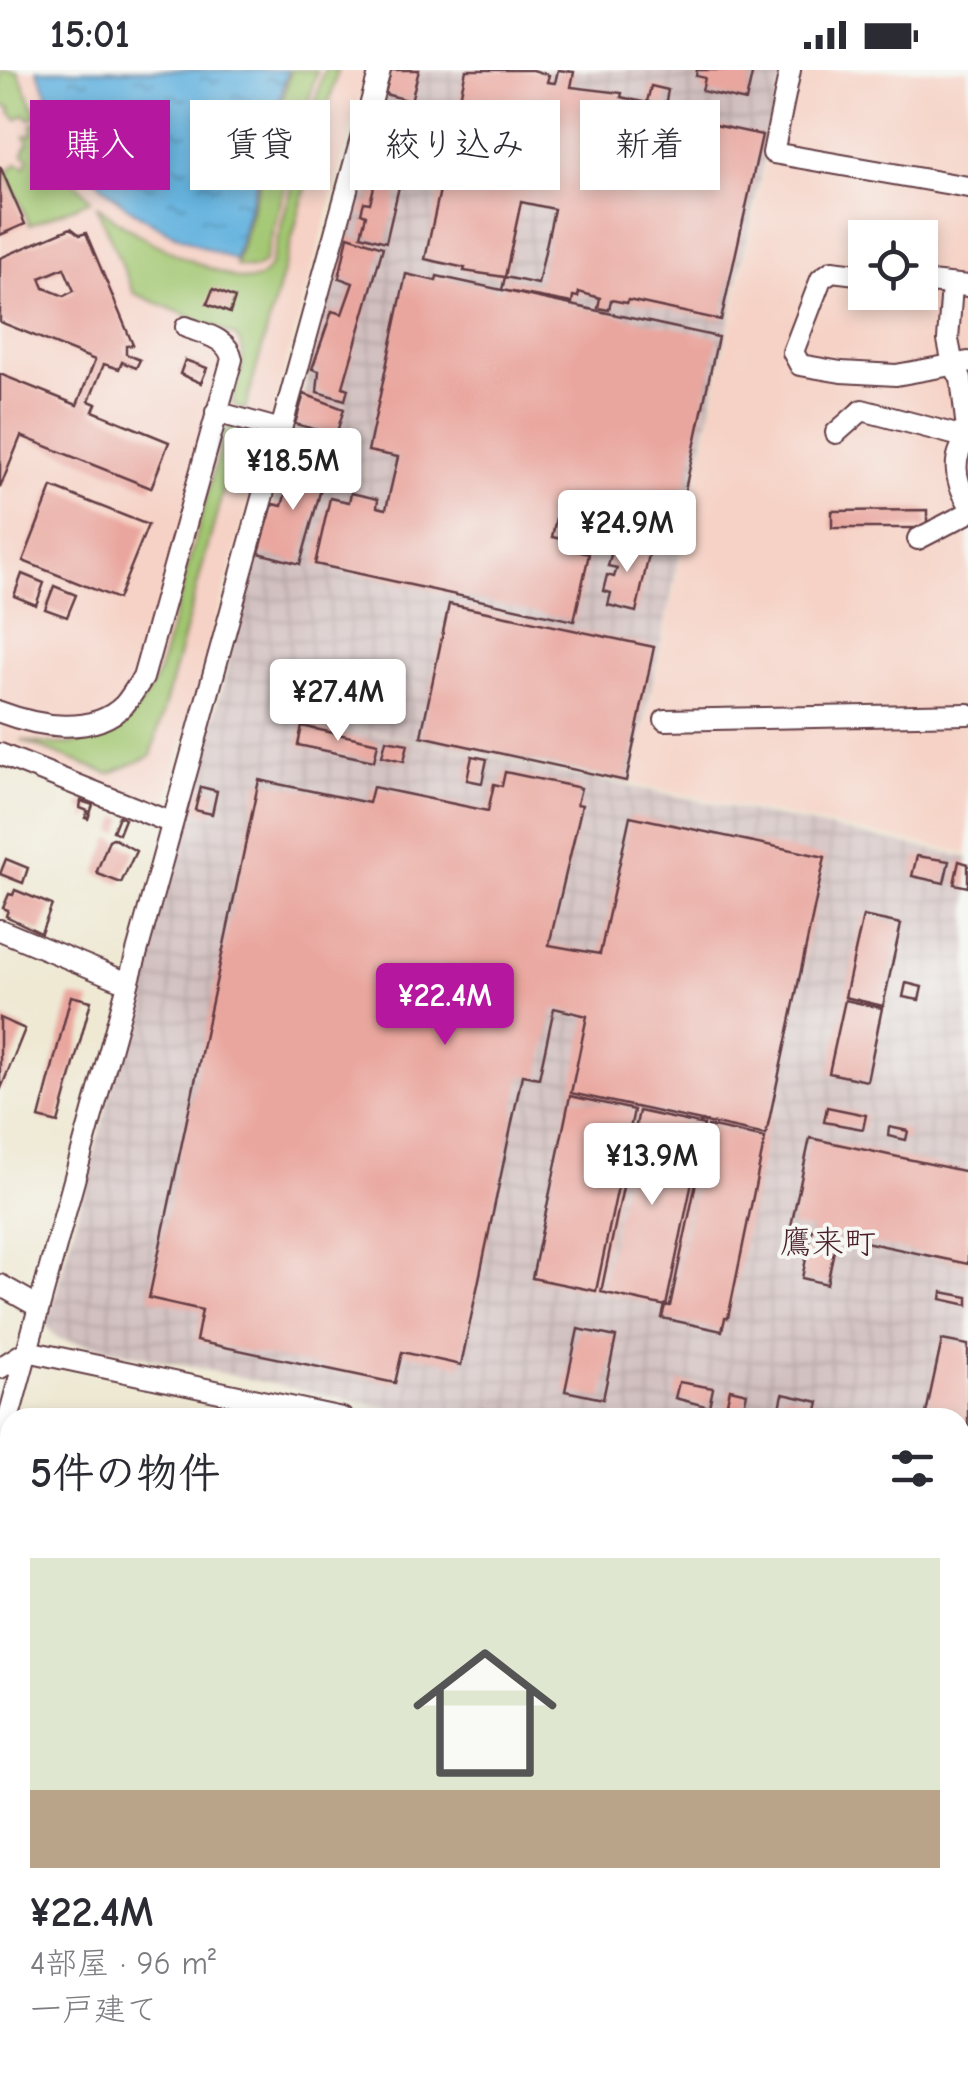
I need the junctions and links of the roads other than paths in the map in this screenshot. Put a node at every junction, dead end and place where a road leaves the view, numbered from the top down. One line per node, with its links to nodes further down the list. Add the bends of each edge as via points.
1 (380, 70): 9 (street)
2 (790, 70): 3 (street, via 773,153)
3 (968, 187)
4 (848, 272): 7 (street, via 832,271 821,279 793,352 800,365 896,375)
5 (960, 285): 7 (street, via 948,317)
6 (186, 326): 8 (street, via 230,349)
7 (960, 363): 11 (street)
8 (216, 412): 9 (street); 15 (street, via 143,678 122,707 91,722 61,727)
9 (281, 430): 19 (street)
10 (836, 433): 11 (street, via 862,410)
11 (968, 438): 12 (street, via 955,464)
12 (968, 502)
13 (968, 513): 14 (street)
14 (918, 540)
15 (0, 712)
16 (968, 714): 17 (street)
17 (665, 720)
18 (0, 754): 19 (street)
19 (172, 823): 21 (street)
20 (0, 930): 21 (street)
21 (128, 983): 23 (street)
22 (0, 1285): 23 (street)
23 (39, 1307): 24 (street)
24 (26, 1351): 25 (street); 26 (street); 27 (street)
25 (0, 1368)
26 (11, 1408)
27 (295, 1408)

